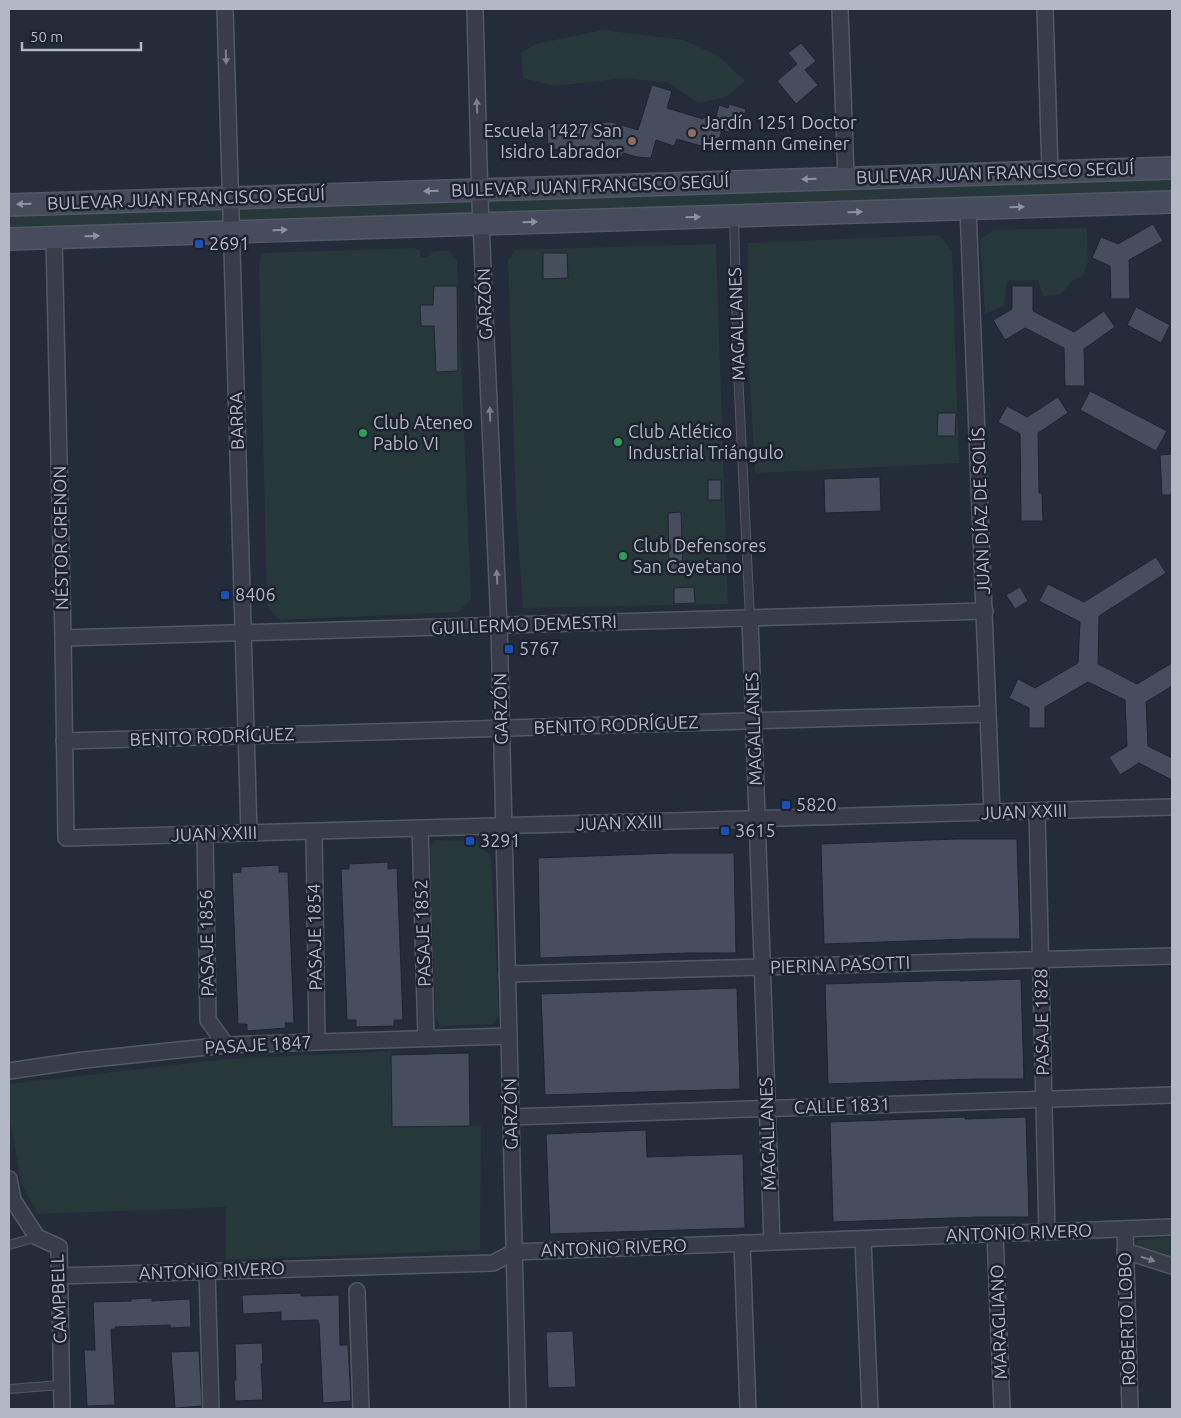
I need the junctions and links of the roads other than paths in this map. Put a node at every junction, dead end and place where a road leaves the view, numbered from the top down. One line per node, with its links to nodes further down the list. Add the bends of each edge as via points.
1 (225, 9): 9 (street, BARRA, one-way to 9)
2 (475, 9): 8 (street, GARZÓN, one-way to 2)
3 (840, 9): 7 (street)
4 (1045, 9): 6 (street)
5 (1172, 168): 6 (main road, BULEVAR JUAN FRANCISCO SEGUÍ)
6 (1050, 171): 7 (main road, BULEVAR JUAN FRANCISCO SEGUÍ)
7 (846, 178): 8 (main road, BULEVAR JUAN FRANCISCO SEGUÍ, one-way to 8)
8 (480, 190): 9 (main road, BULEVAR JUAN FRANCISCO SEGUÍ, one-way to 9); 14 (street, GARZÓN)
9 (230, 198): 11 (main road, BULEVAR JUAN FRANCISCO SEGUÍ, one-way to 11); 15 (street, BARRA)
10 (1172, 202): 12 (main road, BULEVAR JUAN FRANCISCO SEGUÍ, one-way to 10)
11 (9, 205)
12 (968, 208): 13 (main road, BULEVAR JUAN FRANCISCO SEGUÍ, one-way to 12); 18 (street, JUAN DÍAZ DE SOLÍS)
13 (734, 216): 14 (main road, BULEVAR JUAN FRANCISCO SEGUÍ, one-way to 13); 19 (lane, MAGALLANES)
14 (482, 224): 15 (main road, BULEVAR JUAN FRANCISCO SEGUÍ, one-way to 14); 20 (street, GARZÓN, one-way to 14)
15 (231, 232): 16 (main road, BULEVAR JUAN FRANCISCO SEGUÍ, one-way to 15); 21 (street, BARRA)
16 (54, 237): 17 (main road, BULEVAR JUAN FRANCISCO SEGUÍ); 22 (street, NÉSTOR GRENON)
17 (9, 238)
18 (985, 611): 19 (street, GUILLERMO DEMESTRI); 23 (street, JUAN DÍAZ DE SOLÍS)
19 (750, 618): 20 (street, GUILLERMO DEMESTRI); 24 (street, MAGALLANES)
20 (499, 625): 21 (street, GUILLERMO DEMESTRI); 25 (street, GARZÓN)
21 (243, 633): 22 (street, GUILLERMO DEMESTRI); 26 (street, BARRA)
22 (63, 638): 27 (street, NÉSTOR GRENON)
23 (988, 714): 24 (street, BENITO RODRÍGUEZ); 30 (street, JUAN DÍAZ DE SOLÍS)
24 (754, 721): 25 (street, BENITO RODRÍGUEZ); 31 (street, MAGALLANES)
25 (501, 728): 26 (street, BENITO RODRÍGUEZ); 32 (street, GARZÓN)
26 (246, 736): 27 (street, BENITO RODRÍGUEZ); 35 (street, BARRA)
27 (64, 741): 37 (street, NÉSTOR GRENON)
28 (1172, 808): 29 (street, JUAN XXIII)
29 (1037, 811): 30 (street, JUAN XXIII); 39 (street, PASAJE 1828)
30 (992, 813): 31 (street, JUAN XXIII)
31 (756, 819): 32 (street, JUAN XXIII); 40 (street, MAGALLANES)
32 (504, 826): 33 (street, JUAN XXIII); 41 (street, GARZÓN)
33 (420, 828): 34 (street, JUAN XXIII); 43 (street, PASAJE 1852)
34 (314, 832): 35 (street, JUAN XXIII); 44 (street, PASAJE 1854)
35 (249, 833): 36 (street, JUAN XXIII)
36 (206, 834): 37 (street, JUAN XXIII); 45 (street, PASAJE 1856, via 208,1020)
37 (66, 838)
38 (1172, 956): 39 (street, PIERINA PASOTTI)
39 (1040, 959): 40 (street, PIERINA PASOTTI); 48 (street, PASAJE 1828)
40 (762, 967): 41 (street, PIERINA PASOTTI); 49 (street, MAGALLANES)
41 (507, 974): 42 (street, GARZÓN)
42 (509, 1036): 43 (street, PASAJE 1847); 50 (street, GARZÓN)
43 (426, 1038): 44 (street, PASAJE 1847)
44 (317, 1042): 45 (street, PASAJE 1847)
45 (226, 1045): 46 (street, PASAJE 1847)
46 (9, 1071)
47 (1172, 1096): 48 (street, CALLE 1831)
48 (1044, 1100): 49 (street, CALLE 1831); 54 (street, PASAJE 1828)
49 (767, 1109): 50 (street, CALLE 1831); 58 (street, MAGALLANES)
50 (511, 1117): 62 (street, GARZÓN)
51 (9, 1179): 56 (street, CAMPBELL, via 13,1200)
52 (1172, 1228): 53 (street, ANTONIO RIVERO)
53 (1124, 1229): 54 (street, ANTONIO RIVERO); 61 (street, ROBERTO LOBO)
54 (1047, 1232): 55 (street, ANTONIO RIVERO)
55 (995, 1234): 57 (street, ANTONIO RIVERO); 75 (street, MARAGLIANO)
56 (37, 1236): 60 (lane); 65 (street, CAMPBELL, via 59,1247)
57 (863, 1239): 58 (street, ANTONIO RIVERO); 74 (street)
58 (772, 1242): 59 (street, ANTONIO RIVERO)
59 (742, 1243): 62 (street, ANTONIO RIVERO); 73 (street)
60 (9, 1245)
61 (1125, 1251): 63 (street, one-way to 63); 76 (street, ROBERTO LOBO)
62 (514, 1252): 64 (street, ANTONIO RIVERO, via 493,1262); 72 (street, GARZÓN)
63 (1172, 1266)
64 (207, 1271): 65 (street, ANTONIO RIVERO); 70 (street)
65 (58, 1276): 67 (street, CAMPBELL)
66 (357, 1292): 71 (street)
67 (61, 1385): 68 (lane); 69 (street, CAMPBELL)
68 (9, 1389)
69 (62, 1409)
70 (211, 1409)
71 (361, 1409)
72 (518, 1409)
73 (748, 1409)
74 (870, 1409)
75 (1002, 1409)
76 (1130, 1409)

